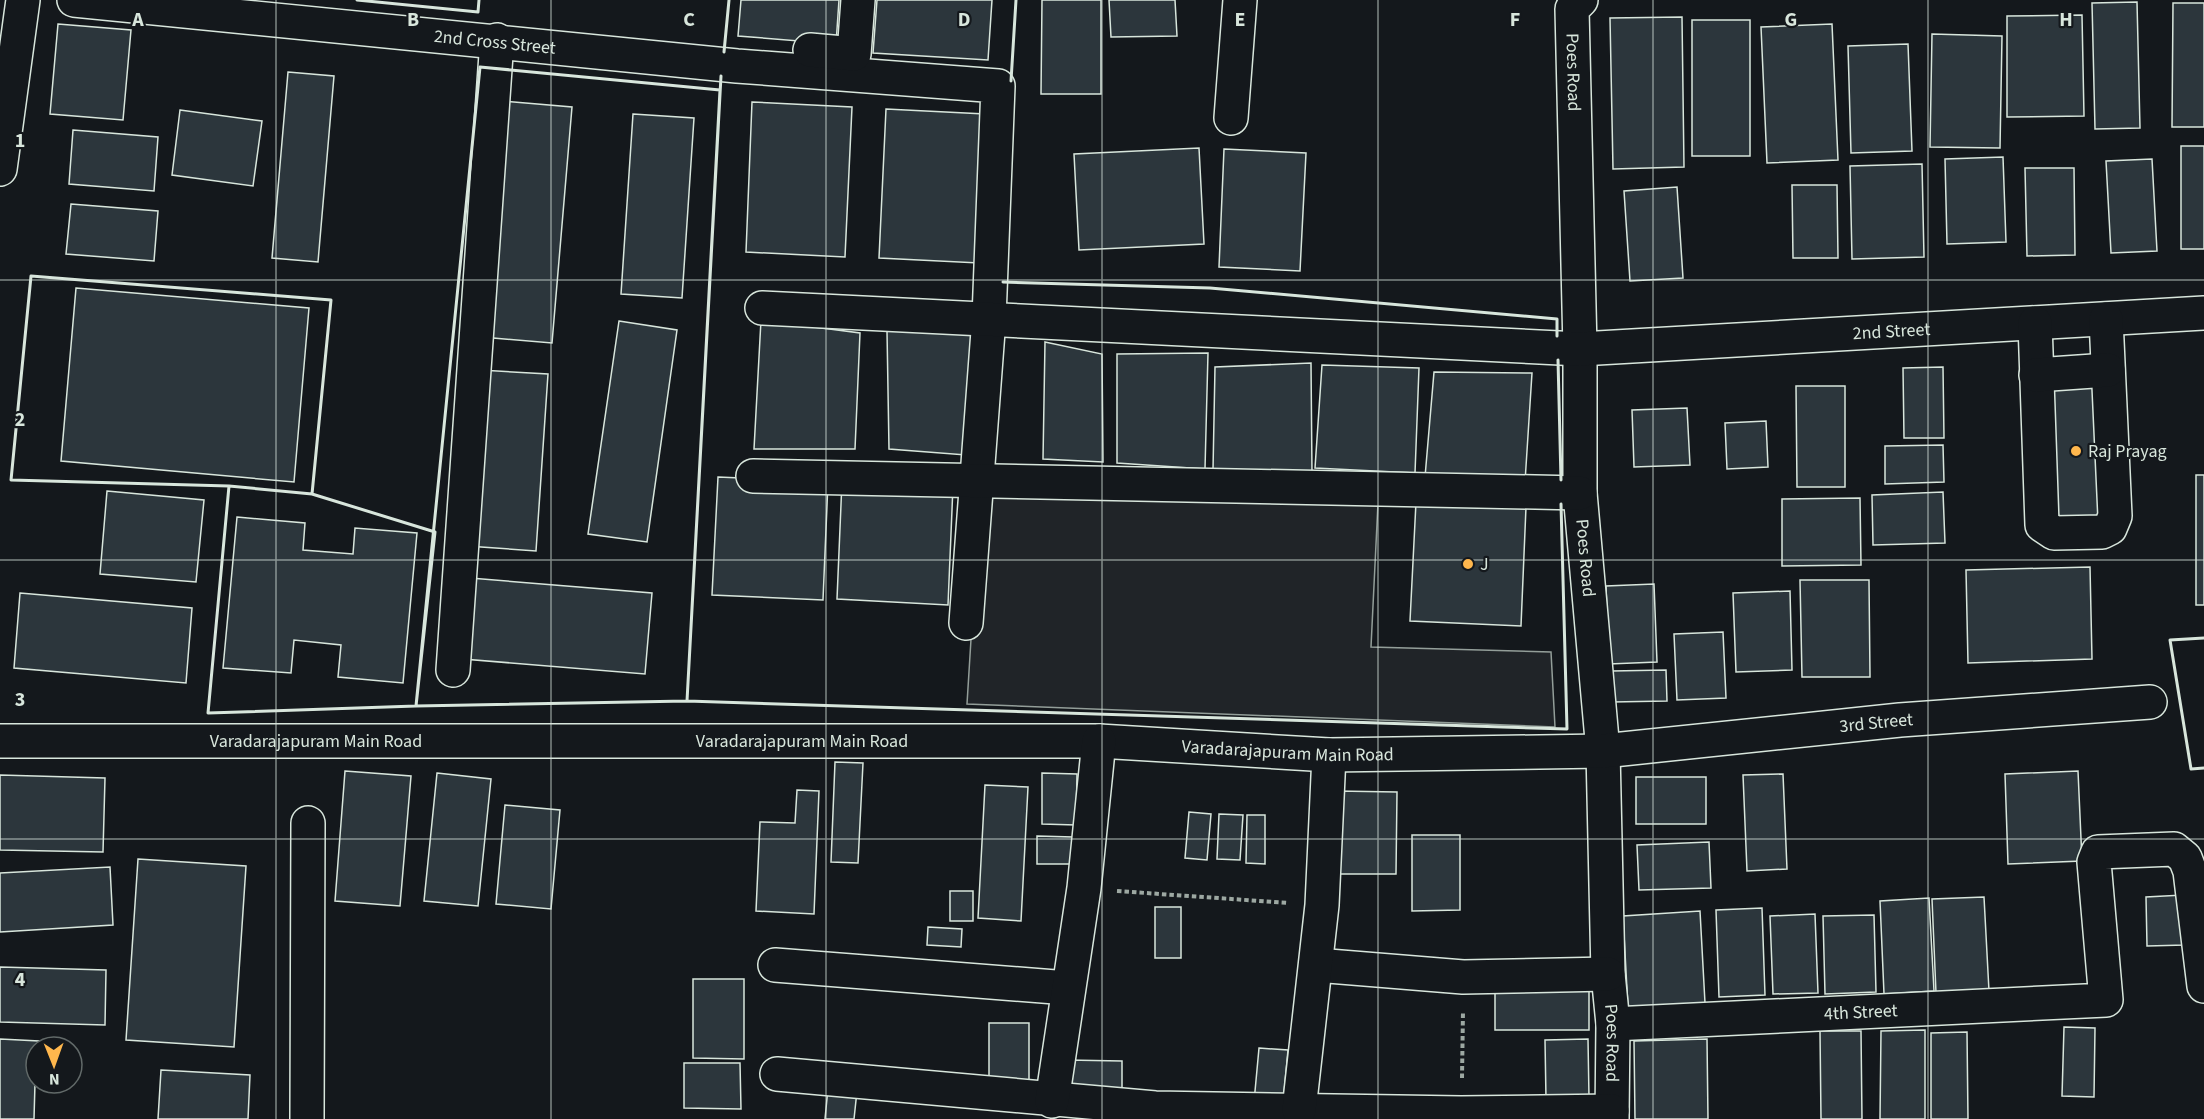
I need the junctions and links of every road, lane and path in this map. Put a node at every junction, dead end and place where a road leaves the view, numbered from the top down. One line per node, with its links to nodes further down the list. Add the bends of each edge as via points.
1 (23, 0): 9 (street)
2 (74, 0): 6 (street, 2nd Cross Street)
3 (858, 0): 7 (street, via 854,54 748,45)
4 (1240, 0): 8 (street)
5 (1581, 0): 15 (street, Poes Road, via 1572,9)
6 (497, 40): 7 (street, 2nd Cross Street); 22 (street)
7 (737, 66): 12 (street, 2nd Cross Street, via 998,86)
8 (1231, 118)
9 (0, 169)
10 (762, 308): 12 (street, 2nd Street)
11 (2204, 313): 13 (street, 2nd Street)
12 (990, 318): 15 (street, 2nd Street); 19 (street)
13 (2106, 319): 14 (street, 2nd Street); 16 (street)
14 (2035, 323): 15 (street, 2nd Street); 17 (street)
15 (1580, 349): 20 (street, Poes Road)
16 (2108, 370): 17 (street); 17 (street, via 2115,516 2102,532 2054,533 2042,525)
17 (2036, 375)
18 (753, 476): 19 (street)
19 (977, 483): 20 (street); 21 (street)
20 (1580, 493): 26 (street, Poes Road)
21 (966, 623)
22 (453, 669)
23 (2150, 702): 26 (street, 3rd Street, via 1900,720)
24 (0, 741): 25 (street, Varadarajapuram Main Road)
25 (1099, 741): 27 (street, Varadarajapuram Main Road); 29 (street)
26 (1603, 751): 27 (street, Varadarajapuram Main Road); 33 (street, Poes Road)
27 (1329, 755): 30 (street)
28 (308, 823): 43 (street)
29 (1084, 888): 30 (path); 36 (street)
30 (1322, 905): 32 (street)
31 (775, 965): 36 (street)
32 (1317, 965): 34 (street); 40 (street)
33 (1608, 974): 34 (street); 37 (street, Poes Road)
34 (1463, 977): 41 (path)
35 (2204, 986): 37 (street, 4th Street, via 2190,871 2185,858 2174,849 2097,852 2094,862 2106,1000)
36 (1068, 988): 39 (street)
37 (1613, 1024): 42 (street, Poes Road)
38 (777, 1074): 39 (street)
39 (1052, 1101): 40 (street, via 1155,1108)
40 (1299, 1110): 41 (street)
41 (1461, 1113): 42 (street)
42 (1612, 1115)
43 (307, 1119)

